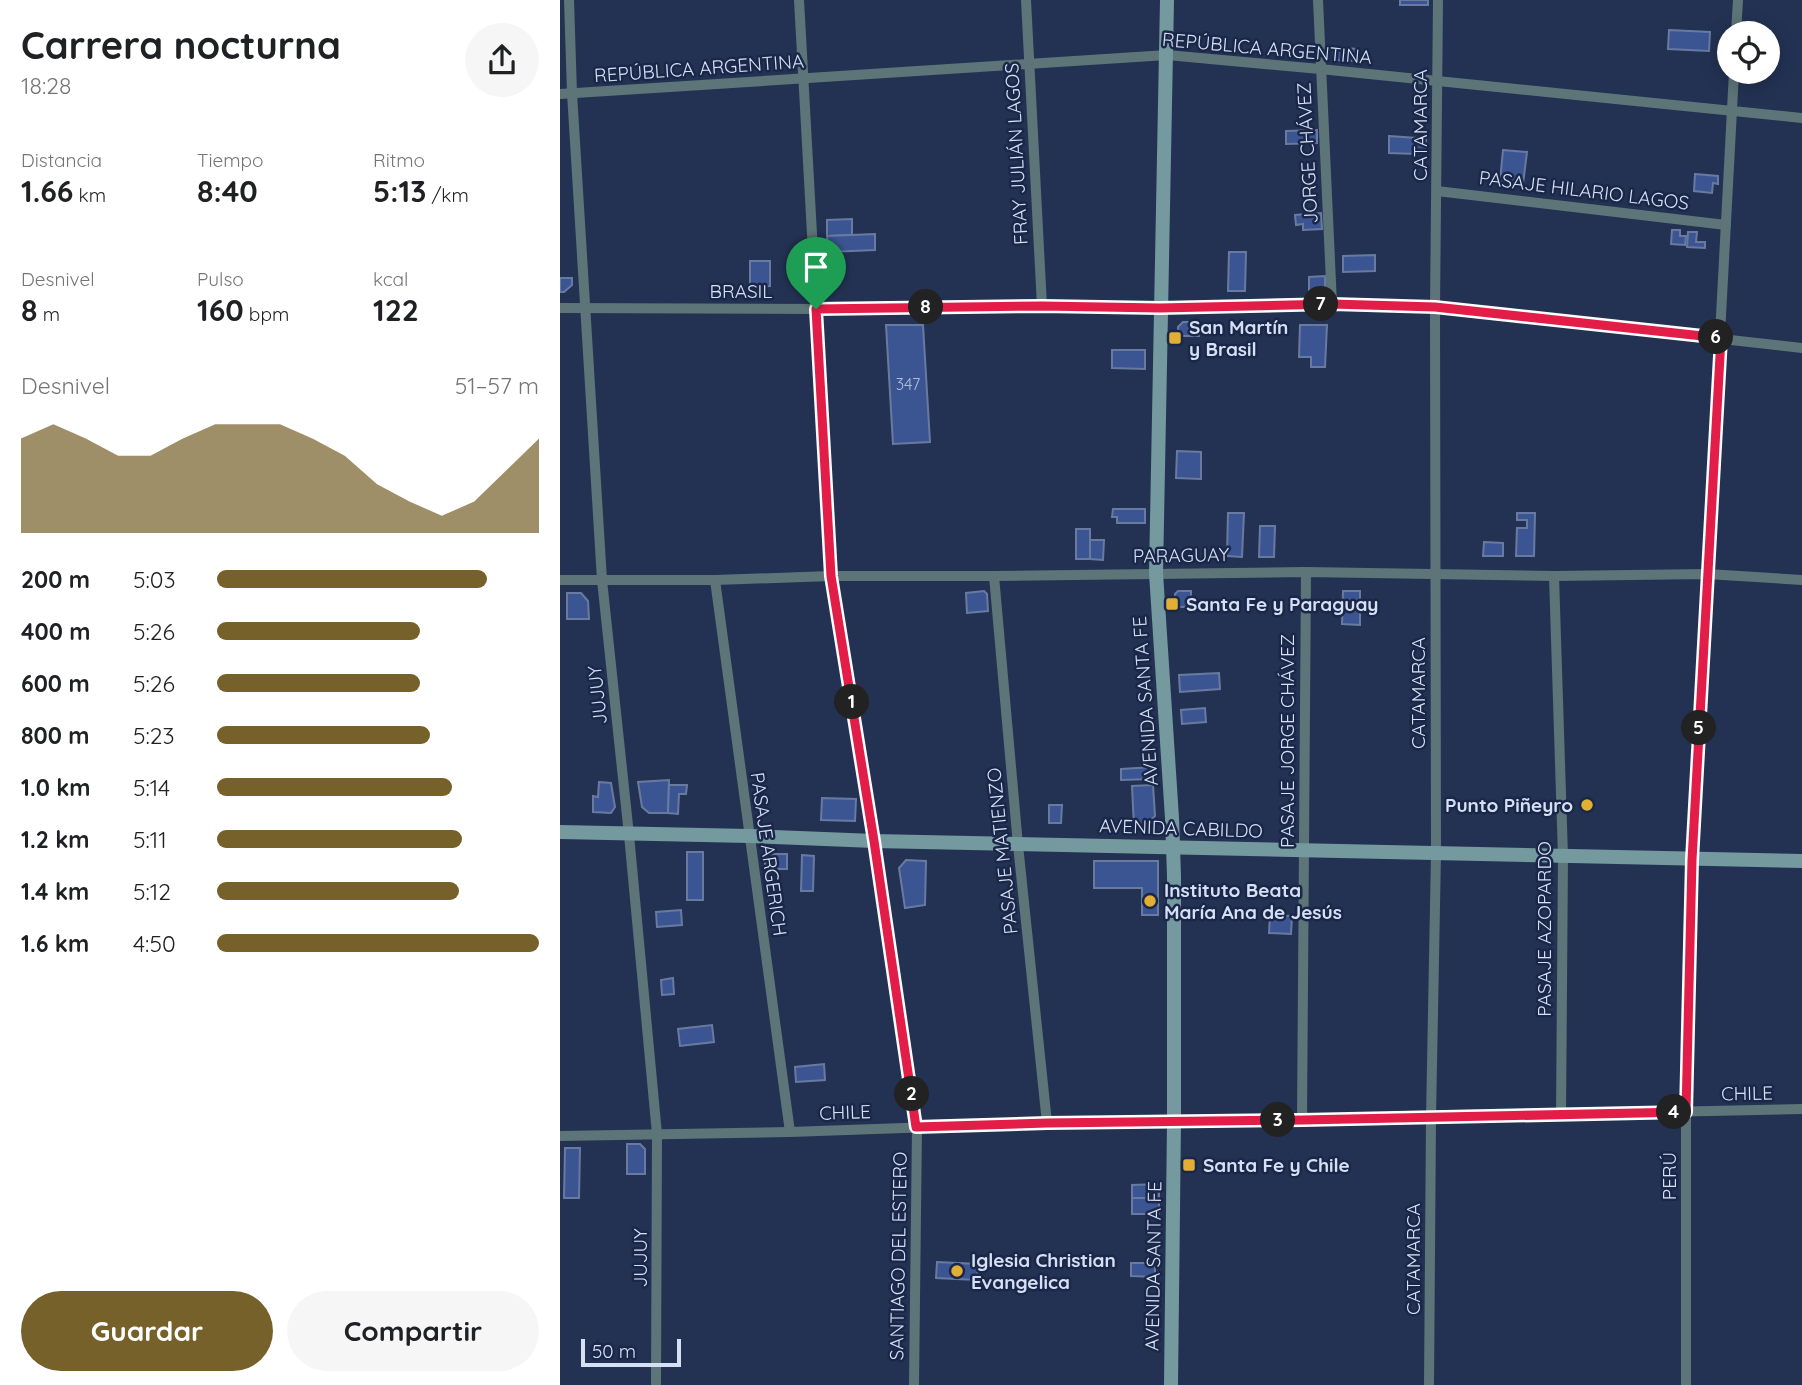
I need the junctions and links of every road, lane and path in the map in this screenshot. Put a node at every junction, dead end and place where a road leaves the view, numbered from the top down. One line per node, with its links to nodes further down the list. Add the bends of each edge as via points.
1 (569, 0): 15 (street, JUJUY)
2 (799, 0): 12 (street, SANTIAGO DEL ESTERO)
3 (1026, 0): 10 (street, FRAY JULIÁN LAGOS)
4 (1167, 0): 9 (street, AVENIDA SANTA FE)
5 (1318, 0): 11 (street, JORGE CHÁVEZ)
6 (1438, 0): 13 (street, CATAMARCA)
7 (1738, 0): 8 (street)
8 (1737, 21)
9 (1167, 55): 10 (street, REPÚBLICA ARGENTINA); 11 (street, REPÚBLICA ARGENTINA); 26 (street, AVENIDA SANTA FE)
10 (1029, 63): 12 (street, REPÚBLICA ARGENTINA); 22 (street, FRAY JULIÁN LAGOS)
11 (1320, 69): 13 (street, REPÚBLICA ARGENTINA); 21 (street, JORGE CHÁVEZ)
12 (804, 79): 15 (street, REPÚBLICA ARGENTINA); 27 (street, SANTIAGO DEL ESTERO)
13 (1438, 81): 17 (street, REPÚBLICA ARGENTINA); 19 (street, CATAMARCA)
14 (1733, 84): 17 (street, PERÚ)
15 (572, 93): 16 (street, REPÚBLICA ARGENTINA); 25 (street, JUJUY)
16 (560, 94)
17 (1732, 110): 18 (street, REPÚBLICA ARGENTINA); 20 (street, PERÚ)
18 (1802, 118)
19 (1437, 191): 20 (street, PASAJE HILARIO LAGOS); 23 (street, CATAMARCA)
20 (1726, 225): 28 (street, PERÚ)
21 (1332, 304): 23 (street, BRASIL); 26 (street, BRASIL)
22 (1042, 306): 26 (street, BRASIL); 27 (street, BRASIL)
23 (1435, 307): 28 (street, BRASIL); 32 (street, CATAMARCA)
24 (560, 308): 25 (street, BRASIL)
25 (585, 308): 27 (street, BRASIL); 38 (street, JUJUY)
26 (1160, 308): 31 (street, AVENIDA SANTA FE)
27 (816, 309): 34 (street, SANTIAGO DEL ESTERO)
28 (1721, 338): 29 (street, BRASIL); 33 (street, PERÚ)
29 (1802, 348)
30 (1306, 572): 31 (street, PARAGUAY); 32 (street, PARAGUAY); 47 (street, PASAJE JORGE CHÁVEZ)
31 (1156, 573): 35 (street, PARAGUAY); 46 (street, AVENIDA SANTA FE)
32 (1435, 574): 36 (street, PARAGUAY); 48 (street, CATAMARCA)
33 (1707, 574): 36 (street, PARAGUAY); 40 (street, PARAGUAY); 50 (street, PERÚ)
34 (831, 576): 35 (street, PARAGUAY); 39 (street, PARAGUAY); 44 (street, SANTIAGO DEL ESTERO)
35 (993, 576): 45 (street, PASAJE MATIENZO)
36 (1554, 576): 49 (street, PASAJE AZOPARDO)
37 (560, 580): 38 (street, PARAGUAY)
38 (602, 580): 39 (street, PARAGUAY); 42 (street, JUJUY)
39 (715, 580): 43 (street, PASAJE ARGERICH)
40 (1802, 580)
41 (560, 832): 42 (street, AVENIDA CABILDO)
42 (629, 835): 43 (street, AVENIDA CABILDO); 61 (street, JUJUY)
43 (749, 836): 44 (street, AVENIDA CABILDO); 60 (street, PASAJE ARGERICH)
44 (874, 841): 45 (street, AVENIDA CABILDO); 59 (street, SANTIAGO DEL ESTERO)
45 (1018, 845): 46 (street, AVENIDA CABILDO); 58 (street, PASAJE MATIENZO)
46 (1172, 848): 47 (street, AVENIDA CABILDO); 57 (street, AVENIDA SANTA FE)
47 (1303, 851): 48 (street, AVENIDA CABILDO); 56 (street, PASAJE JORGE CHÁVEZ)
48 (1437, 853): 49 (street, AVENIDA CABILDO); 55 (street, CATAMARCA)
49 (1563, 856): 50 (street, AVENIDA CABILDO); 54 (street, PASAJE AZOPARDO)
50 (1692, 860): 51 (street, AVENIDA CABILDO); 53 (street, PERÚ)
51 (1802, 861)
52 (1802, 1109): 53 (street, CHILE)
53 (1686, 1112): 54 (street, CHILE); 67 (street, PERÚ)
54 (1561, 1115): 55 (street, CHILE)
55 (1432, 1118): 56 (street, CHILE); 66 (street, CATAMARCA)
56 (1302, 1120): 57 (street, CHILE)
57 (1174, 1121): 58 (street, CHILE); 65 (street, AVENIDA SANTA FE)
58 (1047, 1123): 59 (street, CHILE)
59 (916, 1127): 60 (street, CHILE); 64 (street, SANTIAGO DEL ESTERO)
60 (790, 1132): 61 (street, CHILE)
61 (657, 1134): 62 (street, CHILE); 63 (street, JUJUY)
62 (560, 1136)
63 (656, 1385)
64 (914, 1385)
65 (1171, 1385)
66 (1429, 1385)
67 (1686, 1385)

